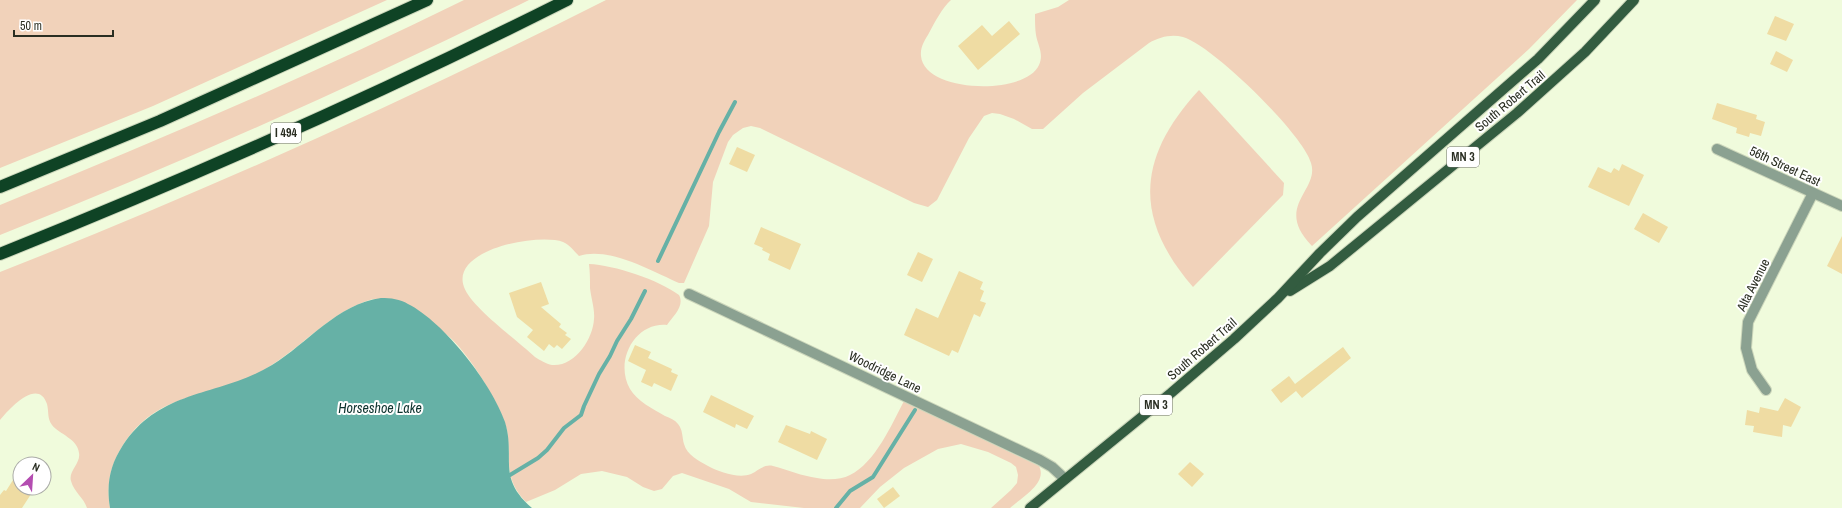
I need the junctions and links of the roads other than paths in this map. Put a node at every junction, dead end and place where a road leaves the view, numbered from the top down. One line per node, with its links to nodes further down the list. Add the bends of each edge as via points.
1 (427, 0): 6 (highway, via 160,121)
2 (567, 0): 9 (highway, I 494, via 274,138)
3 (1595, 0): 11 (main road, South Robert Trail / MN 3, via 1538,59 1357,218)
4 (1634, 0): 11 (main road, South Robert Trail / MN 3, via 1585,52 1517,113 1330,266)
5 (1717, 149): 7 (street, 56th Street East)
6 (0, 187)
7 (1814, 193): 8 (street, 56th Street East); 12 (street, Alta Avenue, via 1748,322 1746,348 1752,370)
8 (1842, 206)
9 (0, 254)
10 (689, 294): 13 (street, Woodridge Lane, via 1040,460)
11 (1278, 298): 13 (main road, South Robert Trail / MN 3, via 1171,393)
12 (1766, 390)
13 (1066, 479): 14 (main road, South Robert Trail / MN 3)
14 (1030, 508)

